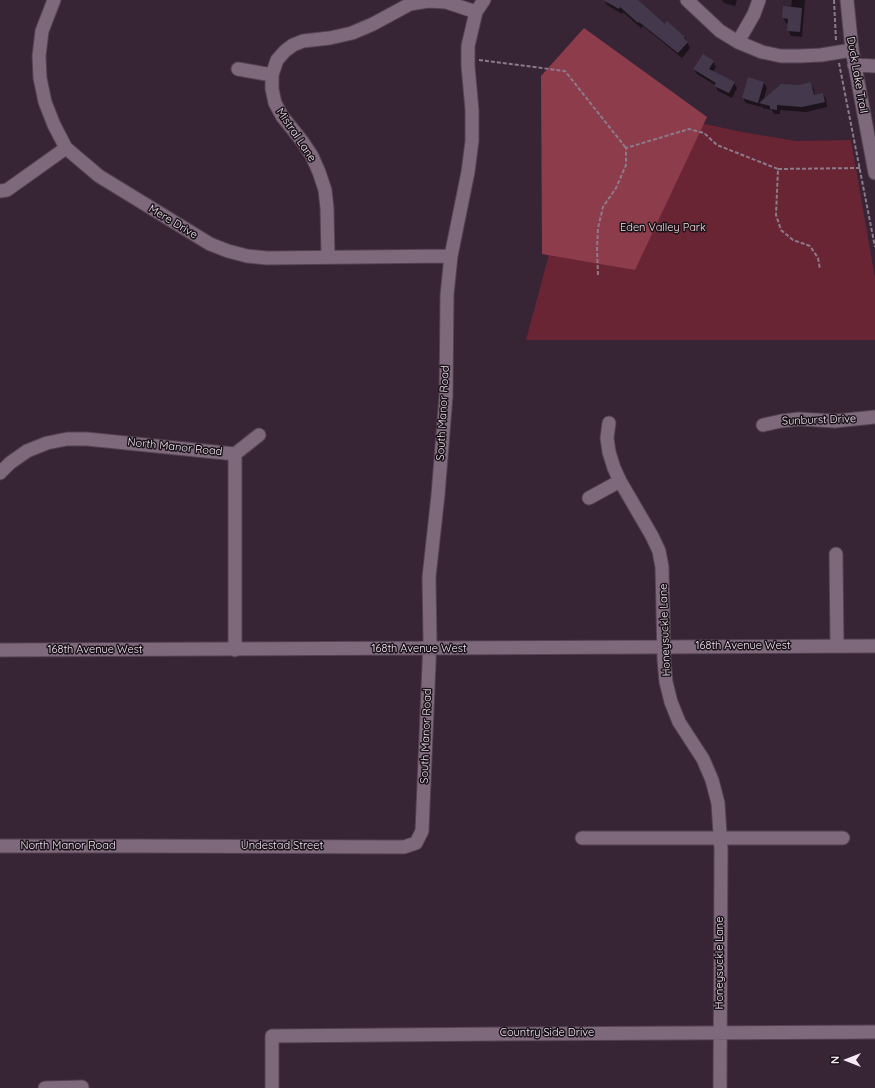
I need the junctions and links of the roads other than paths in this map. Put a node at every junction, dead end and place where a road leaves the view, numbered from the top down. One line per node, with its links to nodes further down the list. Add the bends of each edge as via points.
1 (54, 0): 13 (street, Mere Drive, via 42,31 40,78 45,102)
2 (484, 0): 6 (street, South Manor Road)
3 (687, 0): 7 (street, via 720,31)
4 (759, 0): 7 (street)
5 (847, 0): 8 (street, Duck Lake Trail)
6 (476, 12): 12 (street, Mistral Lane, via 446,2 410,4 352,33 293,45 277,60); 16 (street, South Manor Road, via 468,46 472,141)
7 (738, 42): 8 (street, via 762,52 781,56 821,55)
8 (852, 50): 9 (street, Duck Lake Trail)
9 (854, 64): 10 (street); 14 (street, Duck Lake Trail)
10 (875, 66)
11 (238, 68): 12 (street)
12 (272, 75): 17 (street, Mistral Lane, via 275,103 302,141 319,172 325,190)
13 (66, 148): 15 (street, via 7,190); 17 (street, Mere Drive, via 99,176 210,244 247,256)
14 (875, 173)
15 (0, 191)
16 (451, 256): 17 (street, Mere Drive); 30 (street, South Manor Road, via 447,295 446,396 429,577)
17 (328, 257)
18 (875, 417): 20 (street, Sunburst Drive, via 835,421 799,419)
19 (609, 423): 24 (street, Honeysuckle Lane, via 609,452)
20 (764, 425)
21 (259, 435): 22 (street)
22 (235, 454): 23 (street, North Manor Road, via 67,439 27,451 10,462); 32 (street, North Manor Road)
23 (0, 473)
24 (620, 481): 25 (street); 29 (street, Honeysuckle Lane, via 659,551 662,567)
25 (589, 498)
26 (836, 554): 27 (street)
27 (837, 646): 28 (street, 168th Avenue West); 29 (street, 168th Avenue West)
28 (875, 646)
29 (664, 647): 30 (street, 168th Avenue West); 35 (street, Honeysuckle Lane, via 666,682 671,702 679,722 712,780 718,803)
30 (429, 649): 32 (street, 168th Avenue West); 33 (street, South Manor Road)
31 (0, 650): 32 (street, 168th Avenue West)
32 (235, 650)
33 (422, 831): 38 (street, Undestad Street, via 416,842 404,847)
34 (582, 838): 35 (street)
35 (720, 838): 36 (street); 40 (street, Honeysuckle Lane)
36 (843, 838)
37 (0, 846): 38 (street, North Manor Road)
38 (135, 846)
39 (875, 1032): 40 (street, Country Side Drive)
40 (720, 1033): 43 (street, Country Side Drive, via 272,1036); 44 (street, Honeysuckle Lane)
41 (82, 1087): 42 (street)
42 (45, 1088)
43 (272, 1088)
44 (720, 1088)

